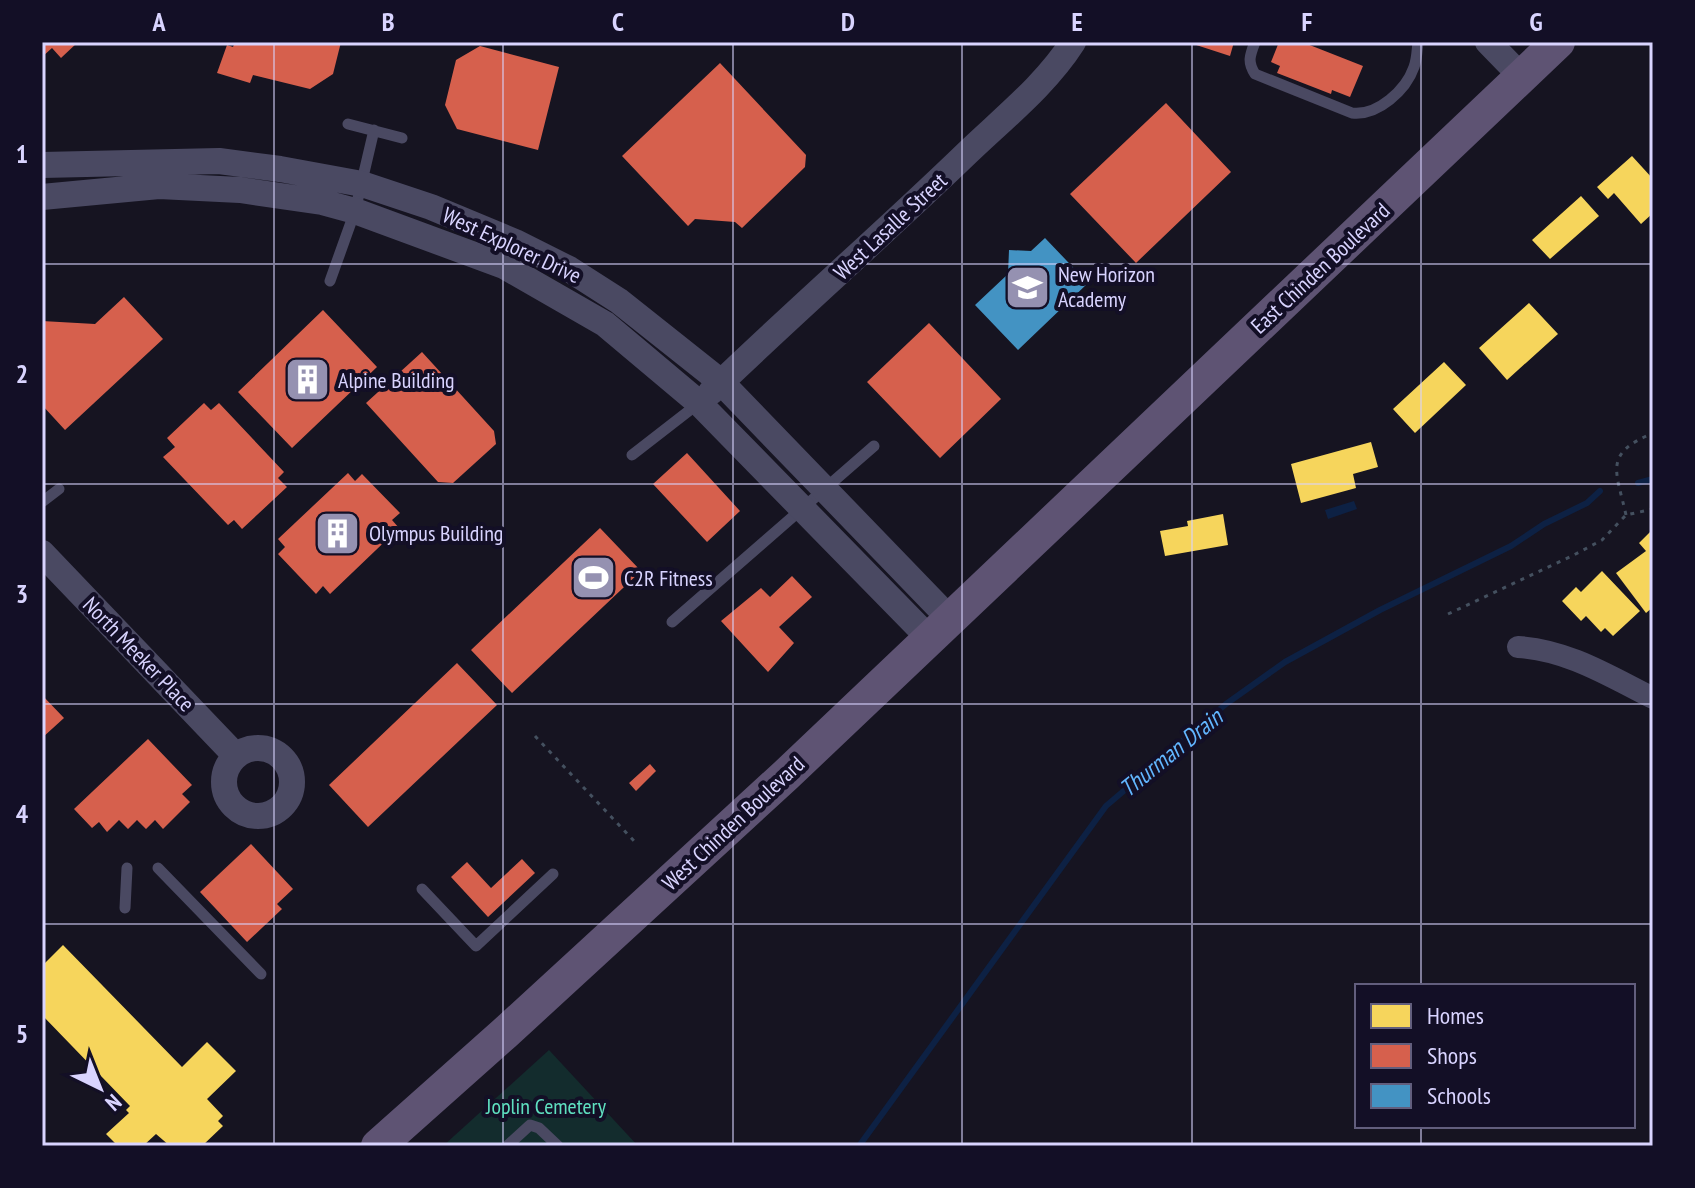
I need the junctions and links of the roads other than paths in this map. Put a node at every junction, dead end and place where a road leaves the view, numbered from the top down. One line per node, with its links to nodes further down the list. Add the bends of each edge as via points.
1 (1073, 42): 15 (street, West Lasalle Street, via 1048,75)
2 (1255, 42): 3 (lane, via 1249,59 1255,74 1363,114 1405,84)
3 (1418, 42)
4 (1488, 42): 6 (street)
5 (1558, 42): 6 (main road, East Chinden Boulevard)
6 (1521, 76): 21 (main road, East Chinden Boulevard)
7 (348, 124): 8 (lane)
8 (374, 130): 9 (lane); 11 (lane)
9 (402, 138)
10 (42, 165): 11 (street, West Explorer Drive, via 219,161)
11 (362, 184): 13 (lane); 15 (street, West Explorer Drive, via 431,207 569,269 619,301)
12 (42, 197): 13 (street, West Explorer Drive, via 159,186 240,190)
13 (355, 211): 14 (lane); 16 (street, West Explorer Drive, via 524,277 605,324)
14 (330, 281)
15 (721, 382): 16 (street, West Lasalle Street); 20 (street, West Explorer Drive)
16 (699, 403): 18 (lane); 23 (street, West Explorer Drive)
17 (874, 446): 20 (lane)
18 (632, 455)
19 (59, 489): 22 (lane)
20 (824, 491): 23 (lane); 26 (street, West Explorer Drive)
21 (1082, 494): 26 (main road, West Chinden Boulevard)
22 (42, 502)
23 (802, 510): 25 (lane); 26 (street, West Explorer Drive)
24 (42, 553): 29 (street, North Meeker Place)
25 (672, 622)
26 (940, 628): 36 (main road, West Chinden Boulevard, via 642,909)
27 (1518, 647): 28 (street, via 1577,659)
28 (1653, 698)
29 (236, 756)
30 (127, 868): 34 (lane)
31 (158, 868): 35 (lane)
32 (553, 874): 33 (lane, via 476,946)
33 (422, 889)
34 (125, 908)
35 (261, 974)
36 (378, 1146)
37 (507, 1146): 38 (lane, via 530,1125)
38 (558, 1146)

